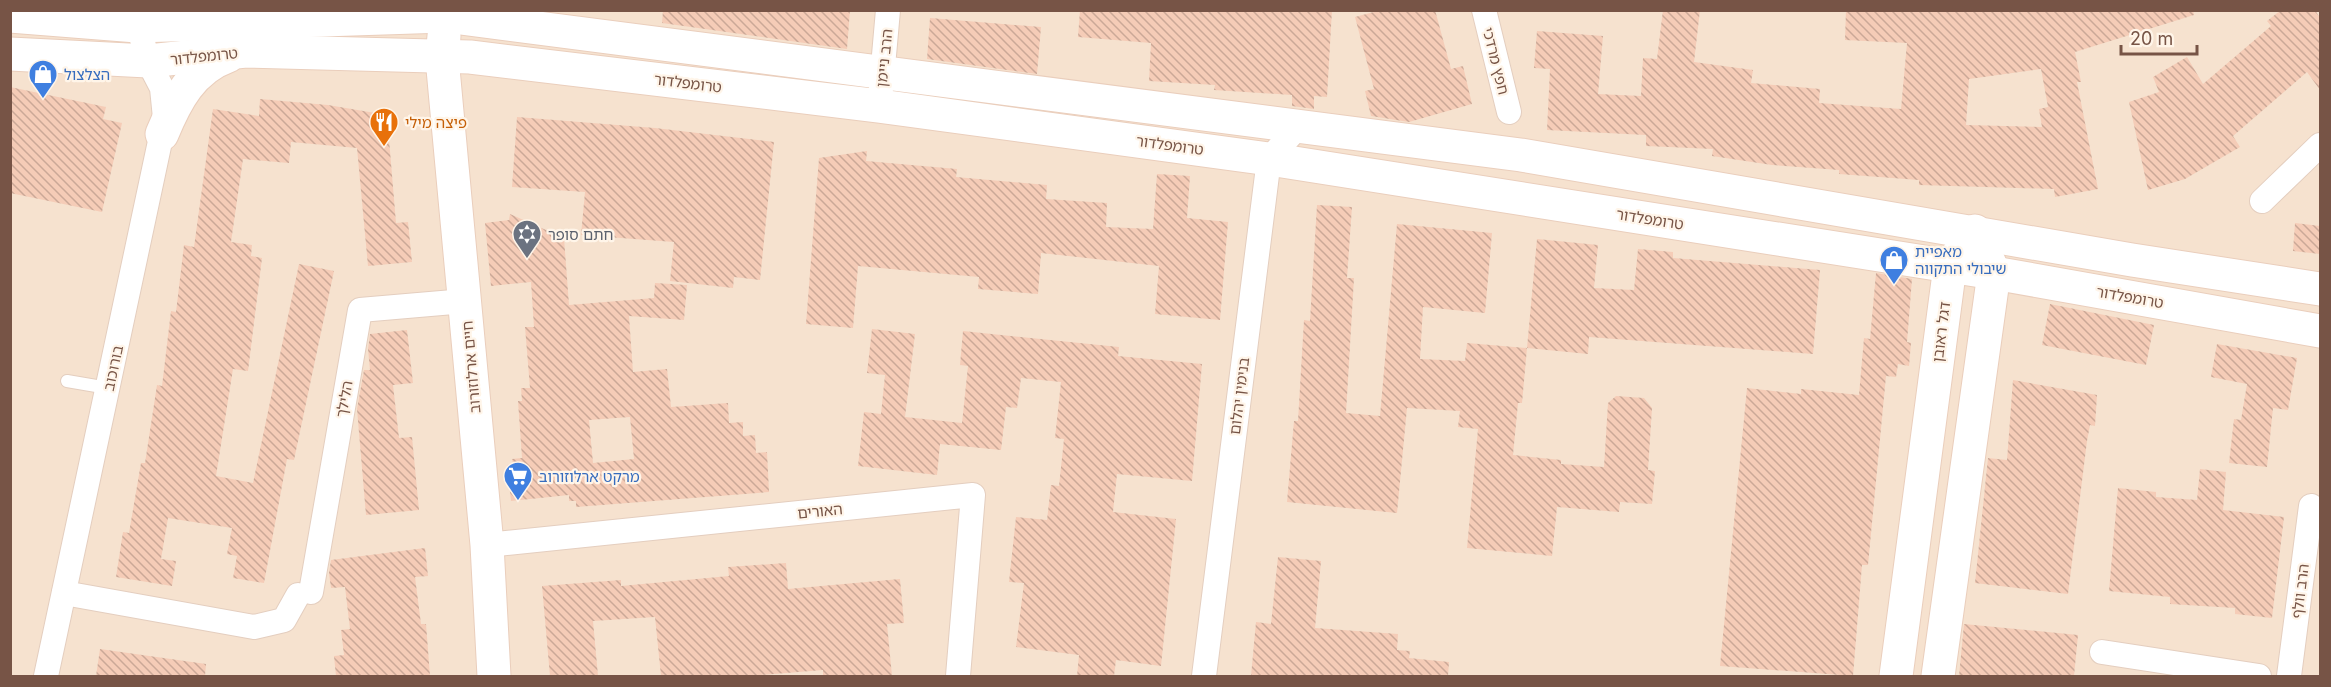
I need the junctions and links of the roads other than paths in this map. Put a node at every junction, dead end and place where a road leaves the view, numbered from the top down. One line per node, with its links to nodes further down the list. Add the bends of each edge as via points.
1 (888, 10): 10 (street, הרב ניימן)
2 (1484, 10): 12 (street, חפץ מרדכי)
3 (445, 13): 5 (main road, טרומפלדור); 8 (main road, חיים ארלוזורוב); 10 (main road, טרומפלדור)
4 (10, 16): 5 (main road, טרומפלדור)
5 (135, 18): 9 (street, בורוכוב)
6 (246, 51): 8 (main road, טרומפלדור); 9 (main road, טרומפלדור); 14 (main road, via 202,70 177,100)
7 (10, 54): 9 (main road, טרומפלדור)
8 (442, 58): 11 (main road, טרומפלדור, via 470,57); 22 (main road, חיים ארלוזורוב)
9 (148, 61): 14 (street, בורוכוב, via 165,103)
10 (882, 71): 11 (street, הרב ניימן); 13 (main road, טרומפלדור)
11 (879, 106): 16 (main road, טרומפלדור)
12 (1509, 112)
13 (1298, 127): 16 (street); 18 (main road, טרומפלדור, via 1521,155)
14 (162, 134): 25 (street, בורוכוב)
15 (2320, 145): 17 (street)
16 (1269, 159): 19 (main road, טרומפלדור); 33 (street, בנימין יהלום)
17 (2262, 201)
18 (1975, 231): 19 (main road, דגל ראובן); 20 (main road); 21 (main road, טרומפלדור)
19 (1950, 266): 20 (main road, טרומפלדור); 34 (main road, דגל ראובן)
20 (1994, 273): 23 (main road, טרומפלדור); 35 (main road)
21 (2320, 289)
22 (465, 301): 27 (main road, חיים ארלוזורוב); 28 (street, הלילך, via 360,310 304,594 284,620 254,627)
23 (2320, 331)
24 (67, 381): 25 (lane)
25 (108, 388): 28 (street, בורוכוב)
26 (2311, 506): 37 (street, הרב וולף)
27 (487, 545): 31 (main road, חיים ארלוזורוב); 32 (street, האורים, via 973,495)
28 (64, 593): 30 (street, בורוכוב)
29 (2102, 652): 36 (street)
30 (46, 676)
31 (494, 676)
32 (958, 676)
33 (1204, 676)
34 (1896, 676)
35 (1938, 676)
36 (2259, 676)
37 (2289, 676)

